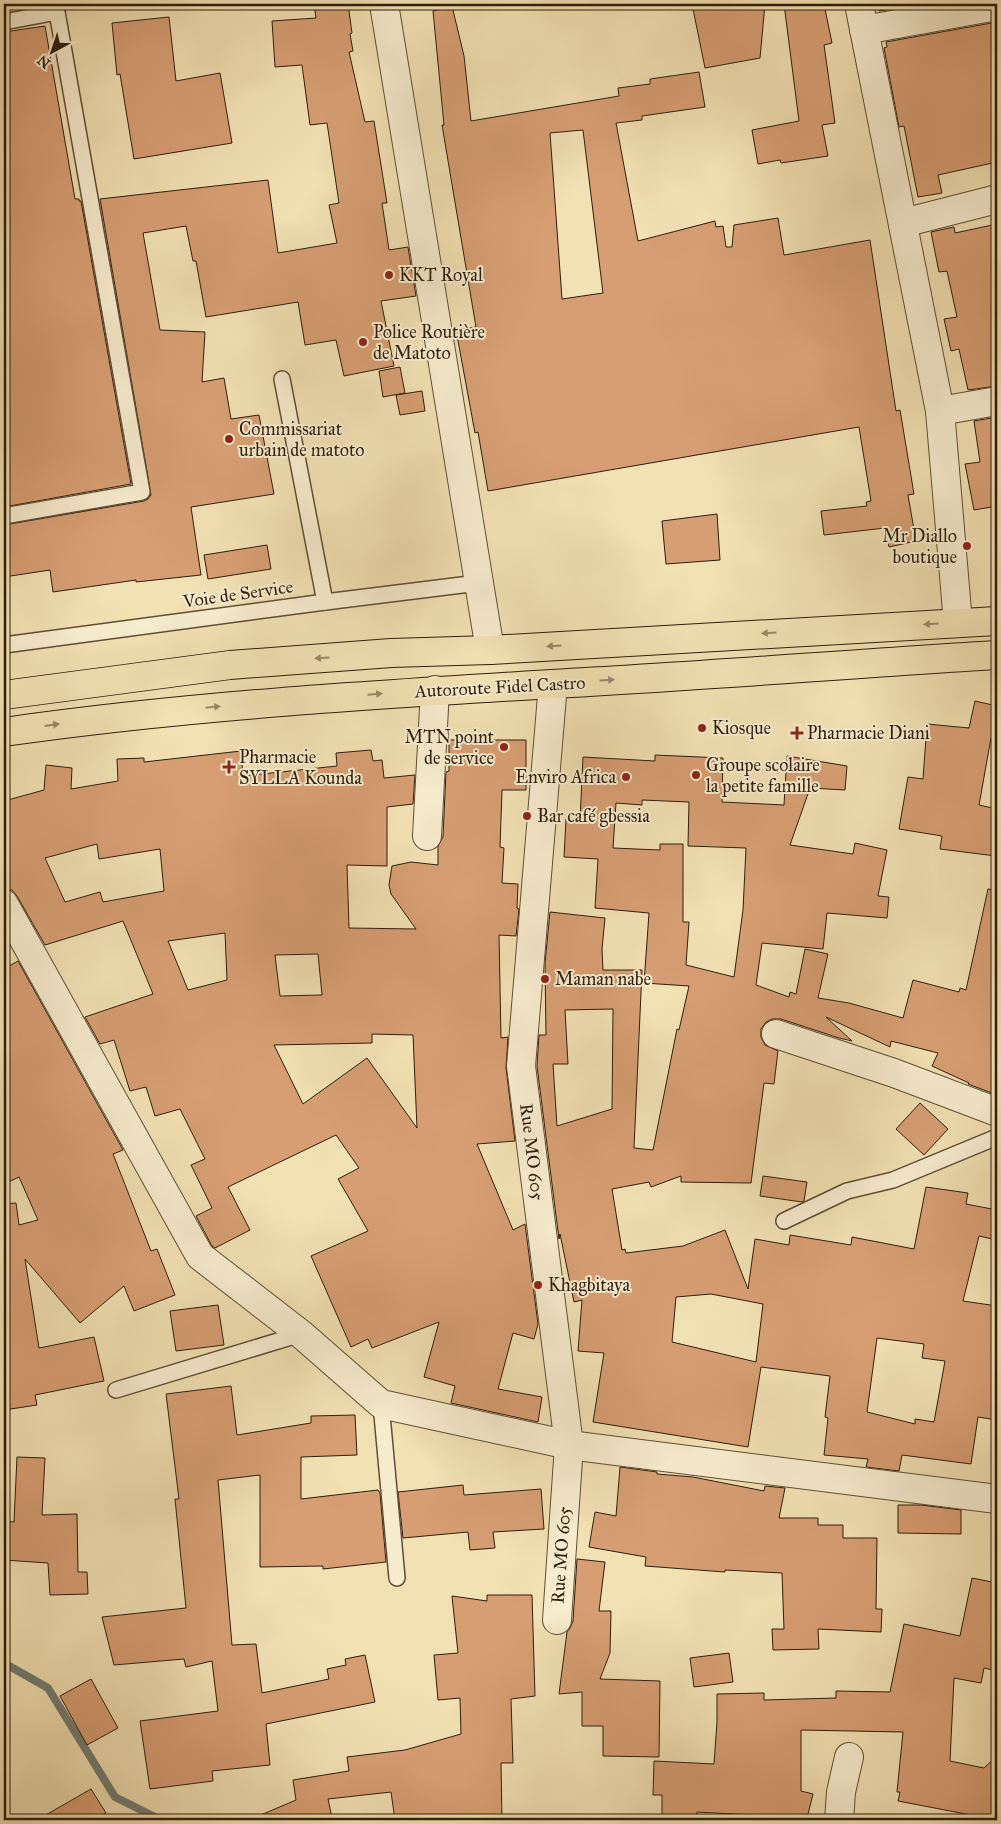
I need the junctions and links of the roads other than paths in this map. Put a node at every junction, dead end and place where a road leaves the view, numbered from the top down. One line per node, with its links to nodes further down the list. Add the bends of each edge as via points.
1 (384, 4): 12 (street)
2 (859, 4): 5 (street)
3 (997, 6): 5 (street)
4 (4, 22): 11 (lane, via 58,12 142,492)
5 (864, 30): 7 (street)
6 (997, 199): 7 (street)
7 (903, 223): 10 (street)
8 (282, 379): 13 (lane)
9 (997, 401): 10 (street)
10 (940, 411): 15 (street)
11 (4, 516)
12 (478, 583): 13 (lane, Voie de Service); 17 (street)
13 (325, 602): 16 (lane, Voie de Service)
14 (997, 621): 15 (highway)
15 (958, 623): 17 (highway, one-way to 17)
16 (4, 645)
17 (490, 650): 21 (highway, one-way to 21, via 391,653 230,665)
18 (997, 655): 19 (highway, Autoroute Fidel Castro, one-way to 18)
19 (553, 684): 20 (highway, Autoroute Fidel Castro); 32 (street, Rue MO 605, via 521,1066)
20 (435, 690): 22 (highway, Autoroute Fidel Castro, one-way to 20, via 224,706); 23 (street)
21 (4, 695)
22 (4, 732)
23 (427, 836)
24 (4, 904): 29 (street, via 200,1256)
25 (776, 1034): 26 (street, via 903,1076)
26 (997, 1112)
27 (997, 1137): 28 (lane, via 893,1180 847,1191)
28 (784, 1221)
29 (301, 1334): 30 (lane); 31 (street)
30 (116, 1390)
31 (381, 1404): 32 (street); 34 (lane)
32 (569, 1445): 33 (street); 35 (street, Rue MO 605)
33 (997, 1499)
34 (398, 1578)
35 (557, 1620)
36 (849, 1757): 37 (street)
37 (839, 1820)

